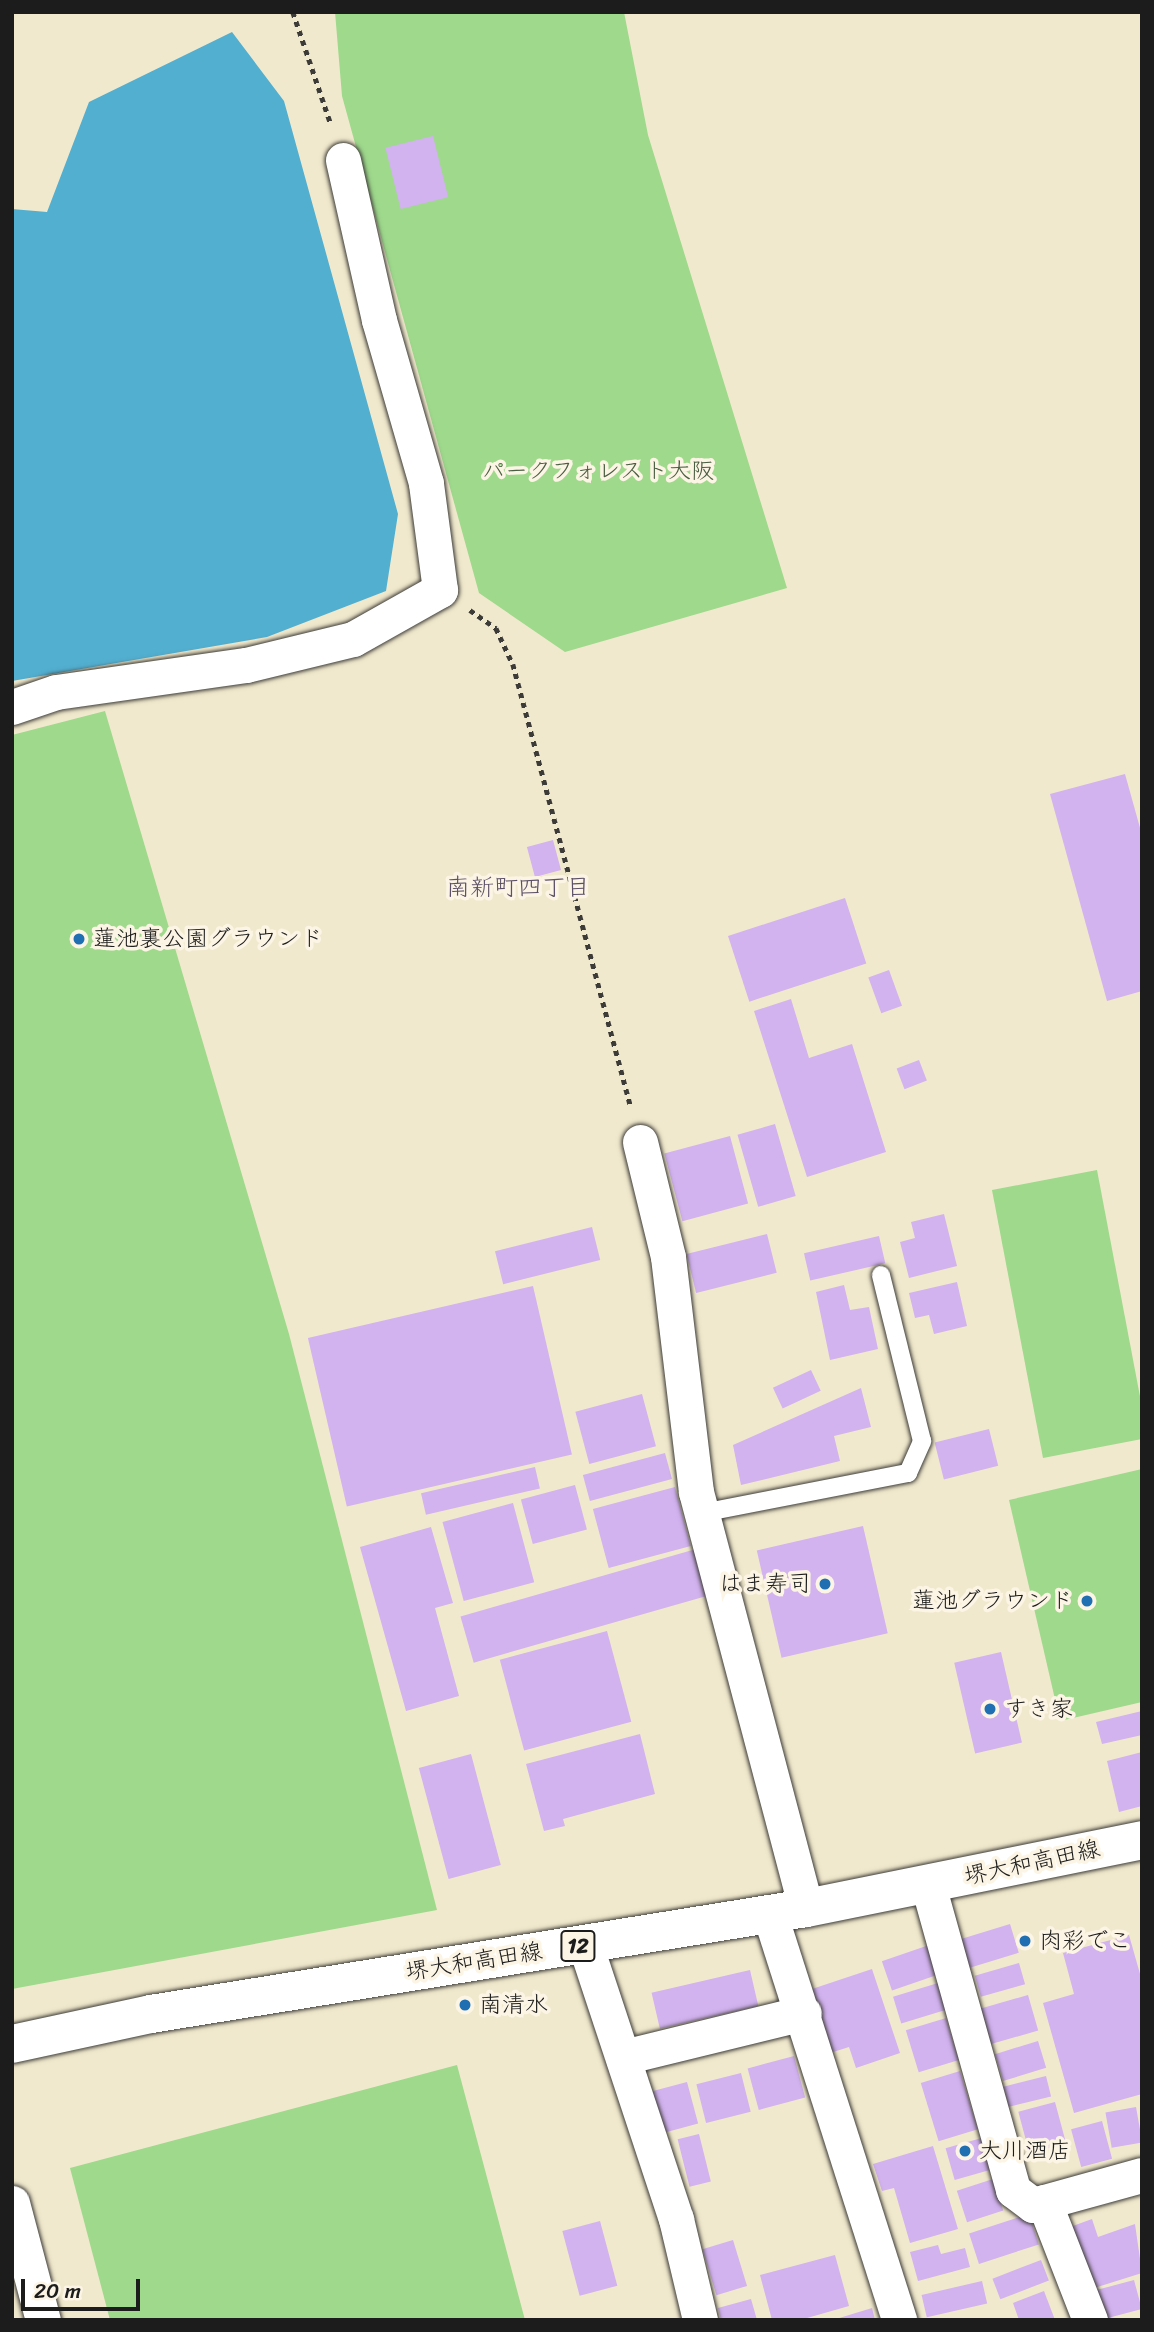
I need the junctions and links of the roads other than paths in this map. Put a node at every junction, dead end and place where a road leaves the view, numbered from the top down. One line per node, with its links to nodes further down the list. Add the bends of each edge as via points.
1 (343, 160): 2 (street, via 379,320 426,483 440,590 353,639 246,665 56,692)
2 (12, 707)
3 (640, 1142): 5 (street, via 668,1257)
4 (881, 1275): 5 (lane, via 922,1441 908,1473)
5 (702, 1513): 8 (street)
6 (1142, 1840): 7 (main road, 堺大和高田線 / 12)
7 (928, 1885): 8 (main road, 堺大和高田線 / 12); 14 (street, via 1013,2190 1033,2205)
8 (788, 1912): 9 (main road, 堺大和高田線 / 12); 10 (street)
9 (585, 1944): 11 (main road, 堺大和高田線 / 12, via 151,2014); 12 (street)
10 (804, 2013): 12 (street); 18 (street)
11 (12, 2044)
12 (623, 2057): 17 (street, via 676,2219)
13 (1142, 2175): 14 (street)
14 (1044, 2202): 19 (street)
15 (12, 2203): 16 (street)
16 (43, 2320)
17 (700, 2320)
18 (899, 2320)
19 (1090, 2320)

